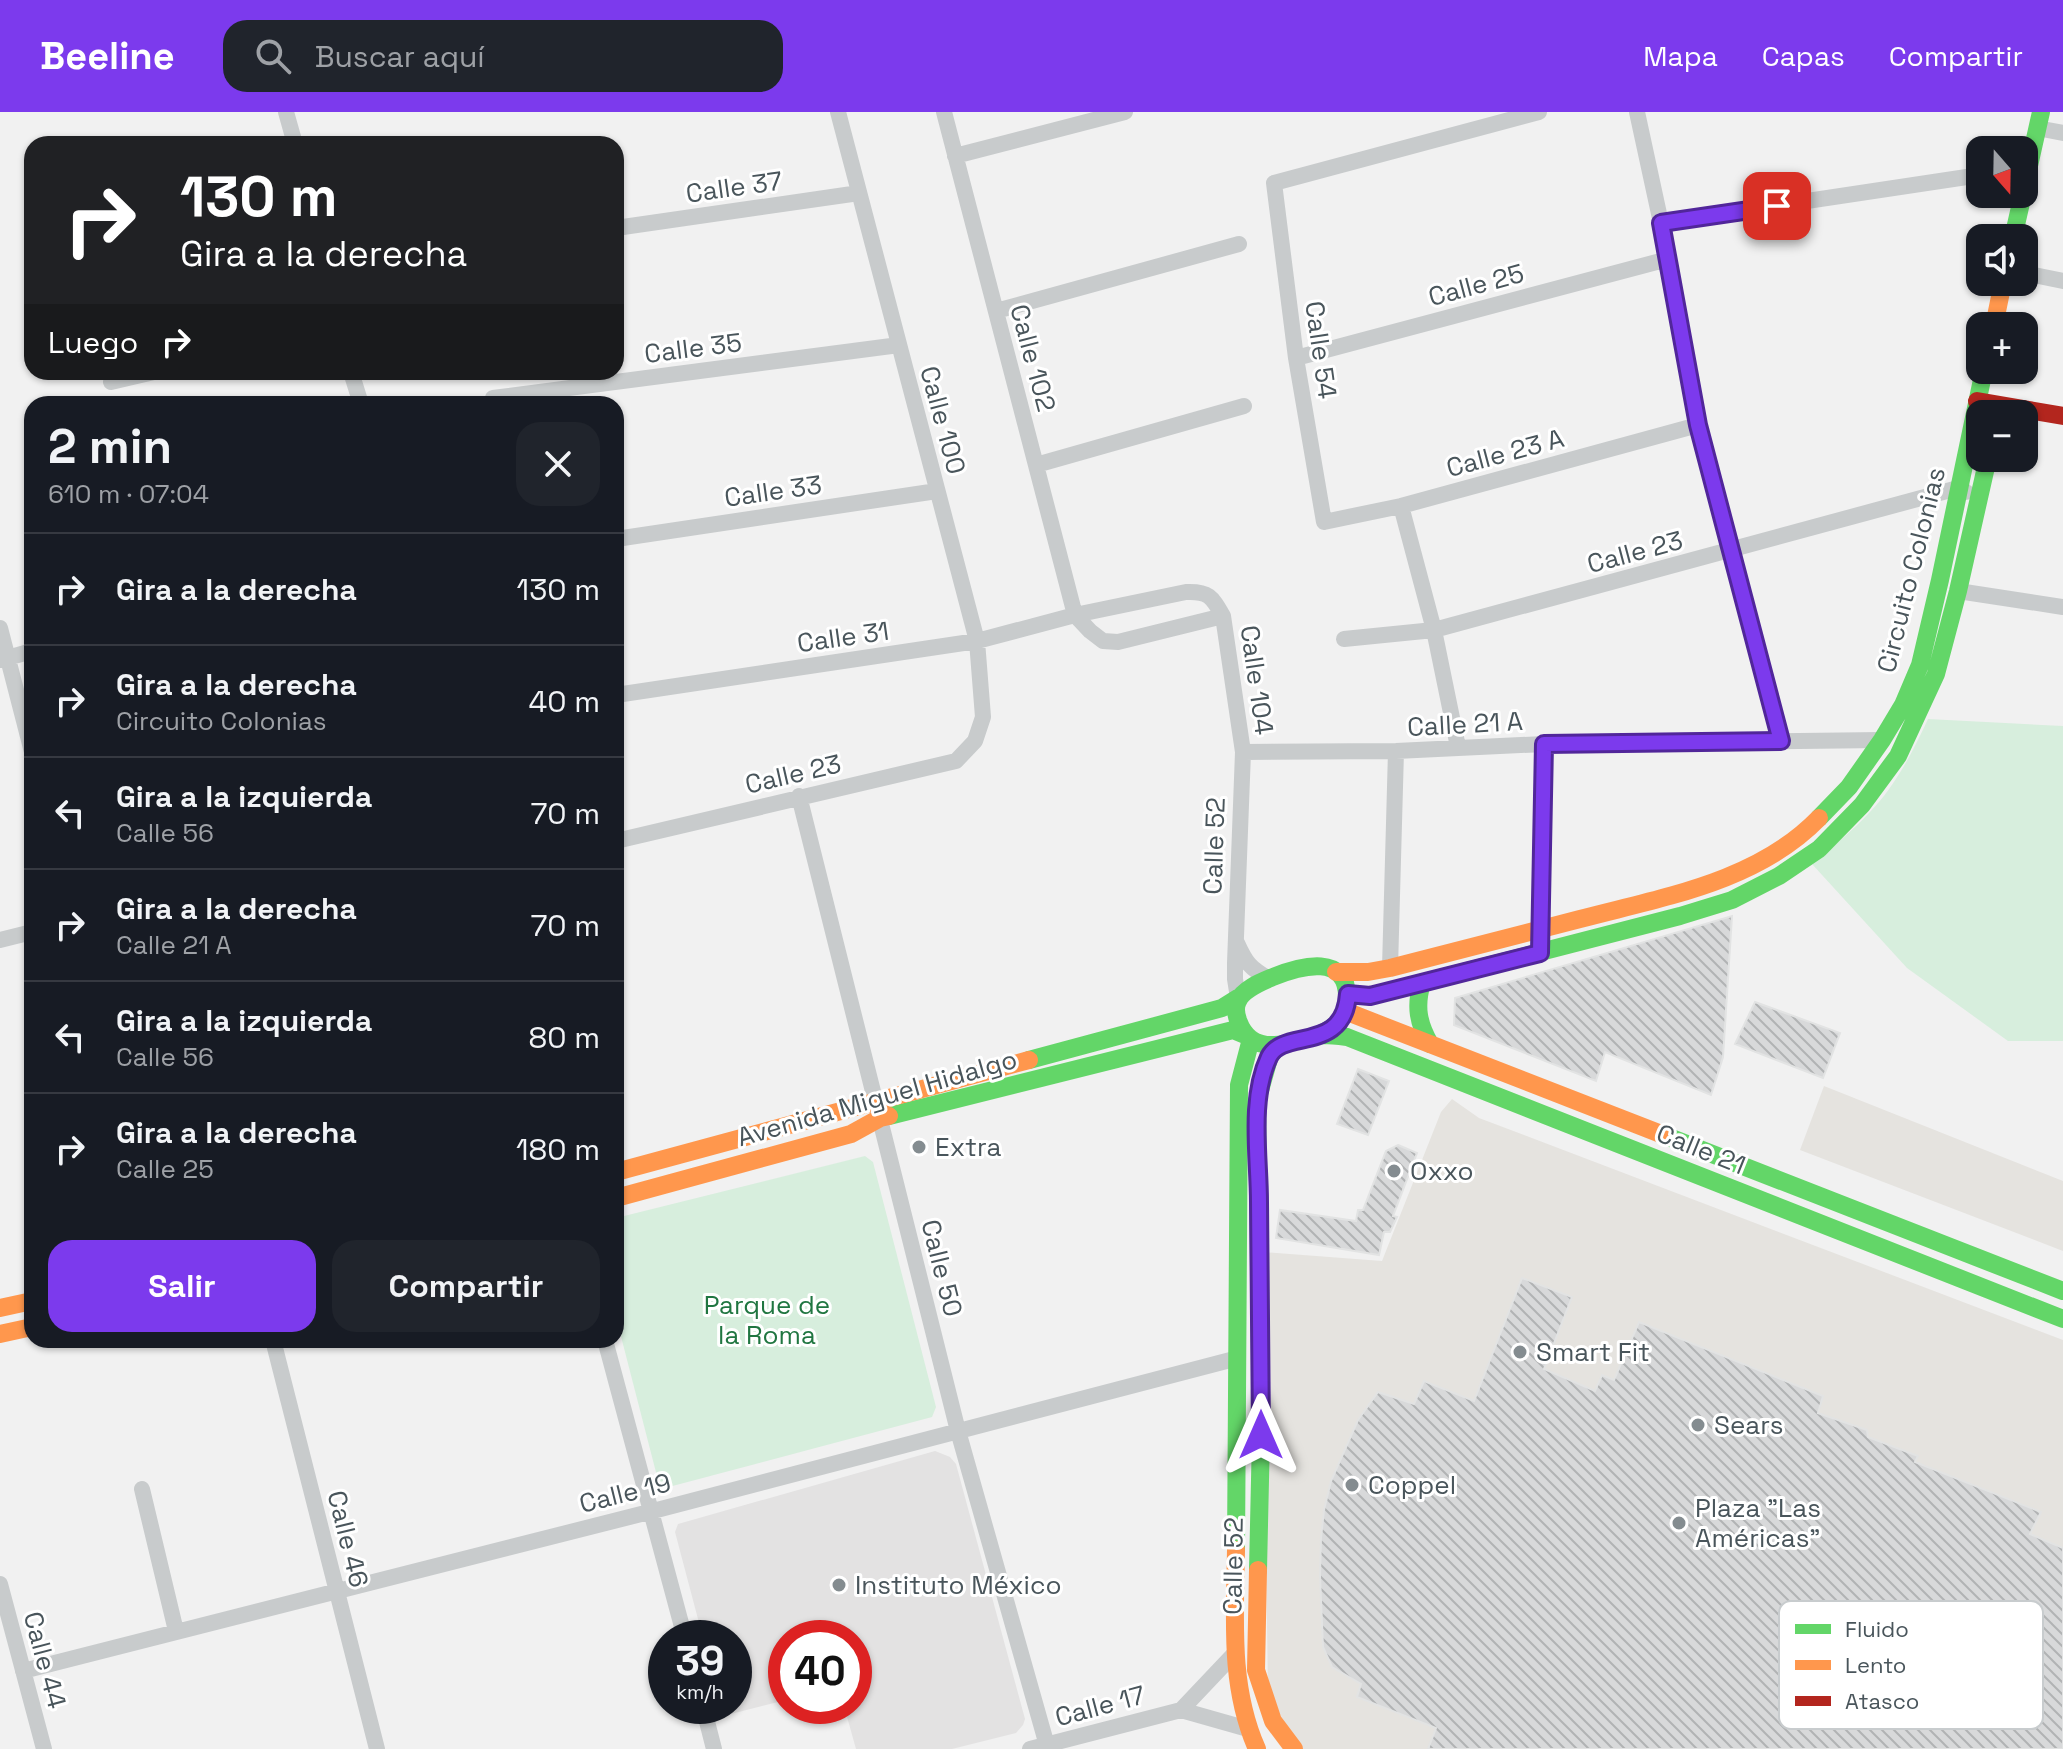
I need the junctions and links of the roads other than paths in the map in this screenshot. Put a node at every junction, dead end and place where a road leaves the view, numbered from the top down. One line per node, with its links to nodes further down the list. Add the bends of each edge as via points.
1 (286, 112): 9 (street)
2 (838, 112): 12 (street, Calle 100)
3 (944, 112): 10 (street, Calle 102)
4 (1125, 112): 10 (street)
5 (1539, 112): 21 (street, Calle 54, via 1274,183)
6 (1637, 112): 13 (street)
7 (2039, 120): 8 (street)
8 (2063, 133)
9 (293, 136)
10 (955, 156): 19 (street, Calle 102)
11 (1966, 177): 13 (street)
12 (859, 193): 14 (street, Calle 37); 20 (street, Calle 100)
13 (1661, 223): 16 (street)
14 (624, 227)
15 (1239, 244): 19 (street)
16 (1668, 259): 21 (street, Calle 25); 28 (street)
17 (2038, 276): 18 (street)
18 (2063, 281)
19 (996, 311): 30 (street, Calle 102)
20 (899, 345): 24 (street, Calle 35); 33 (street, Calle 100)
21 (1296, 358): 36 (street, Calle 54)
22 (120, 380): 23 (street)
23 (111, 382)
24 (508, 396)
25 (1244, 406): 30 (street)
26 (2038, 413): 27 (street)
27 (2063, 416)
28 (1698, 425): 35 (street, Calle 23 A); 38 (street)
29 (1966, 451): 32 (street, Circuito Colonias)
30 (1036, 465): 41 (street, Calle 102)
31 (1985, 472): 34 (street, Circuito Colonias)
32 (1958, 488): 34 (street); 38 (street, Calle 23); 49 (street, Circuito Colonias)
33 (937, 491): 37 (street, Calle 33); 46 (street, Calle 100)
34 (1979, 498): 39 (street, Circuito Colonias)
35 (1401, 506): 36 (street, Calle 23 A); 44 (street)
36 (1324, 522)
37 (624, 538)
38 (1732, 551): 44 (street, Calle 23); 54 (street)
39 (1958, 591): 40 (street); 49 (street, Circuito Colonias)
40 (2063, 607)
41 (1075, 615): 42 (street, Calle 104, via 1103,641 1118,642); 42 (street, Calle 104, via 1200,591); 46 (street, Calle 31)
42 (1223, 616): 58 (street, Calle 104)
43 (0, 628): 48 (street)
44 (1434, 630): 45 (street, Calle 23); 56 (street)
45 (1344, 639)
46 (977, 641): 50 (street, Calle 31); 53 (street, Calle 100, via 983,717)
47 (24, 653): 48 (street)
48 (4, 659): 51 (street)
49 (1928, 669): 52 (street, Circuito Colonias); 65 (street, Circuito Colonias, via 1898,756 1862,805 1819,849 1732,900)
50 (624, 694)
51 (24, 725)
52 (1882, 740): 54 (street, Calle 21 A); 61 (street, Circuito Colonias, via 1849,787 1807,830 1772,854 1726,878)
53 (975, 741): 59 (street, Calle 23, via 956,761)
54 (1781, 741): 55 (street, Calle 21 A)
55 (1544, 744): 56 (street, Calle 21 A); 61 (street)
56 (1458, 747): 57 (street, Calle 21 A)
57 (1396, 751): 58 (street, Calle 21 A); 66 (street)
58 (1243, 752): 64 (street, Calle 52)
59 (799, 796): 60 (street, Calle 23); 76 (street, Calle 50)
60 (624, 839)
61 (1541, 930): 65 (street); 66 (street, Circuito Colonias)
62 (24, 934): 63 (street)
63 (0, 940)
64 (1237, 941): 68 (street, via 1245,962); 70 (street, Calle 52)
65 (1540, 953): 69 (street, Circuito Colonias)
66 (1390, 968): 67 (street, Circuito Colonias)
67 (1336, 972): 68 (street, via 1313,965); 71 (street, via 1346,986)
68 (1269, 979): 70 (street)
69 (1422, 983): 71 (street, Circuito Colonias); 74 (street, via 1416,1009)
70 (1238, 998): 73 (street, via 1237,1013); 76 (street, Avenida Miguel Hidalgo, via 1222,1008)
71 (1347, 1003): 72 (street, via 1333,1028); 74 (street, Calle 21)
72 (1318, 1035): 75 (street); 82 (street, Calle 21, via 1347,1037)
73 (1248, 1037): 75 (street); 76 (street, Avenida Miguel Hidalgo, via 1233,1030); 78 (street, Calle 52, via 1239,1085)
74 (1430, 1044): 81 (street, Calle 21)
75 (1281, 1045): 79 (street, Calle 52, via 1270,1055 1257,1101)
76 (878, 1110): 77 (street, Avenida Miguel Hidalgo); 80 (street, Avenida Miguel Hidalgo, via 851,1134); 92 (street, Calle 50)
77 (624, 1170)
78 (1238, 1191): 79 (street); 91 (street, Calle 52)
79 (1259, 1193): 110 (street, Calle 52, via 1256,1670 1273,1721)
80 (624, 1196)
81 (1854, 1209): 82 (street); 83 (street, Calle 21)
82 (1844, 1233): 86 (street, Calle 21)
83 (2063, 1291)
84 (24, 1303): 85 (street)
85 (0, 1308)
86 (2063, 1319)
87 (24, 1329): 88 (street)
88 (0, 1334)
89 (275, 1348): 96 (street, Calle 46)
90 (607, 1348): 94 (street)
91 (1238, 1358): 92 (street, Calle 19); 100 (street, Calle 52)
92 (958, 1431): 94 (street, Calle 19); 105 (street, Calle 50)
93 (142, 1489): 99 (street)
94 (653, 1511): 96 (street, Calle 19); 98 (street)
95 (0, 1584): 97 (street, Calle 44)
96 (337, 1591): 99 (street, Calle 19); 107 (street, Calle 46)
97 (3, 1609): 101 (street, Calle 44)
98 (680, 1620)
99 (176, 1631): 101 (street, Calle 19)
100 (1235, 1653): 102 (street, Calle 17); 104 (street, Calle 52, via 1238,1695)
101 (23, 1671): 106 (street, Calle 44)
102 (1181, 1710): 104 (street, Calle 17); 105 (street, Calle 17)
103 (708, 1724): 108 (street)
104 (1248, 1729): 109 (street, Calle 52)
105 (1042, 1748)
106 (44, 1749)
107 (377, 1749)
108 (714, 1749)
109 (1257, 1749)
110 (1294, 1749)

